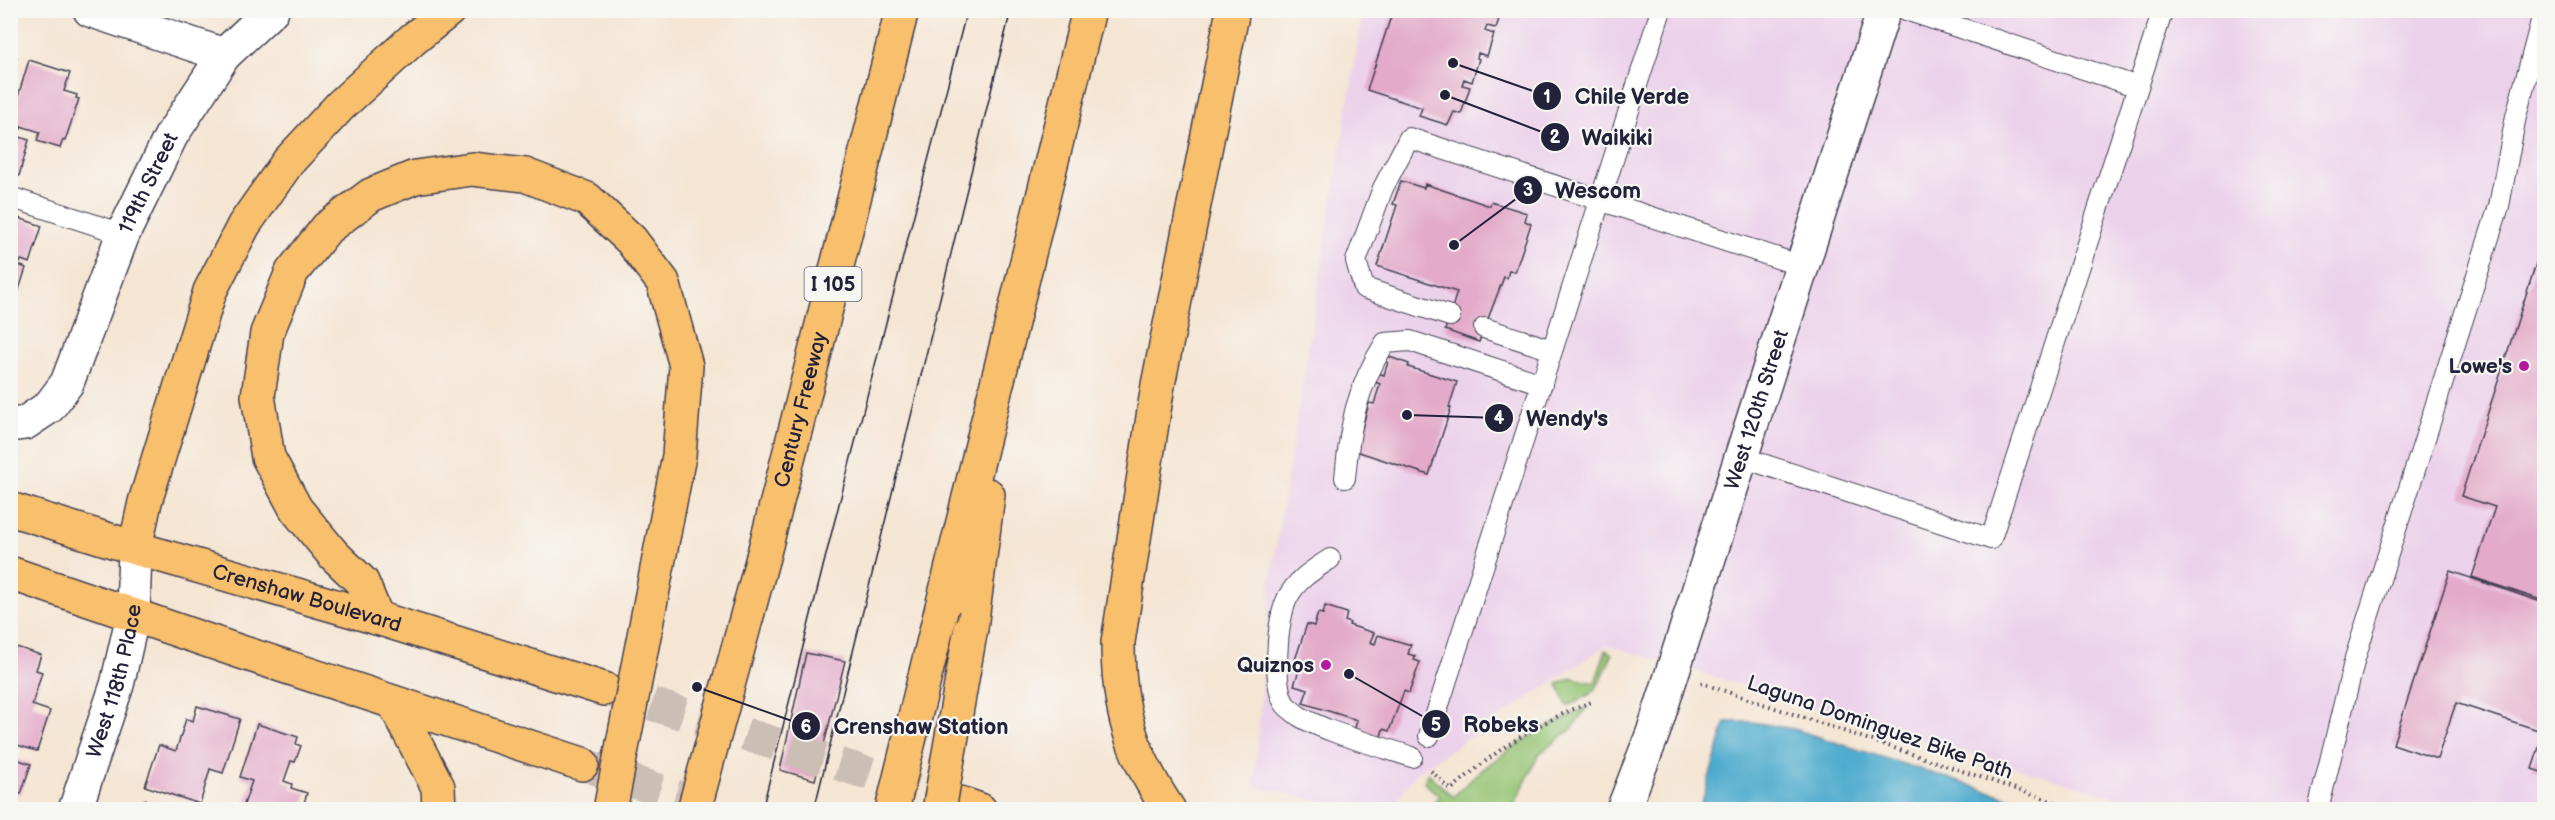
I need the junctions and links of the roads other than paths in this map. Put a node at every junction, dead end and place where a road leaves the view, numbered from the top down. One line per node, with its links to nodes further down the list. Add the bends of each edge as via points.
1 (90, 10): 12 (street)
2 (272, 10): 12 (street, 119th Street)
3 (449, 10): 27 (main road, via 341,105 288,162 244,225 210,291 148,490)
4 (902, 10): 41 (main road, Century Freeway / I 105, bridge, via 763,557)
5 (1089, 10): 20 (main road)
6 (1233, 10): 43 (main road, via 1158,385 1118,642 1118,678 1131,736 1150,782)
7 (1661, 10): 15 (lane)
8 (1884, 10): 17 (street, West 120th Street)
9 (1906, 10): 13 (lane)
10 (2163, 10): 13 (lane)
11 (2544, 10): 45 (lane, via 2516,116 2499,206 2355,658)
12 (224, 55): 16 (street, 119th Street, via 171,136)
13 (2138, 87): 24 (lane, via 1991,539)
14 (10, 197): 16 (lane)
15 (1600, 200): 17 (lane); 18 (lane, via 1409,138 1383,189 1356,261 1364,288); 21 (lane)
16 (123, 234): 23 (street, 119th Street, via 67,383 49,407 26,423)
17 (1802, 266): 24 (street, West 120th Street)
18 (1450, 316)
19 (1484, 328): 21 (lane)
20 (1008, 341): 37 (main road, bridge, via 971,628); 42 (main road, bridge)
21 (1552, 350): 22 (lane)
22 (1542, 384): 25 (lane, via 1410,341 1385,343 1355,405); 34 (lane)
23 (10, 425)
24 (1742, 457): 44 (street, West 120th Street, via 1653,733)
25 (1345, 478)
26 (10, 508): 27 (main road, Crenshaw Boulevard)
27 (135, 548): 30 (street, West 118th Place); 31 (main road, Crenshaw Boulevard)
28 (1330, 559): 35 (lane, via 1302,578 1287,598 1279,623 1278,677 1284,703 1317,724)
29 (10, 573): 30 (main road)
30 (132, 615): 33 (main road); 38 (street, West 118th Place, via 117,685)
31 (377, 618): 32 (main road, Crenshaw Boulevard); 40 (main road, bridge, via 362,582 333,554 296,508 267,457 258,396 267,333 292,272 327,228 371,195 415,177 472,169 525,175 587,200 632,240 663,282 686,366 679,456)
32 (604, 689)
33 (394, 703): 36 (main road); 39 (main road, via 438,787)
34 (1429, 736)
35 (1412, 757)
36 (582, 764)
37 (960, 807)
38 (75, 810)
39 (439, 810)
40 (610, 810)
41 (694, 810)
42 (892, 810)
43 (1169, 810)
44 (1623, 810)
45 (2318, 810)

